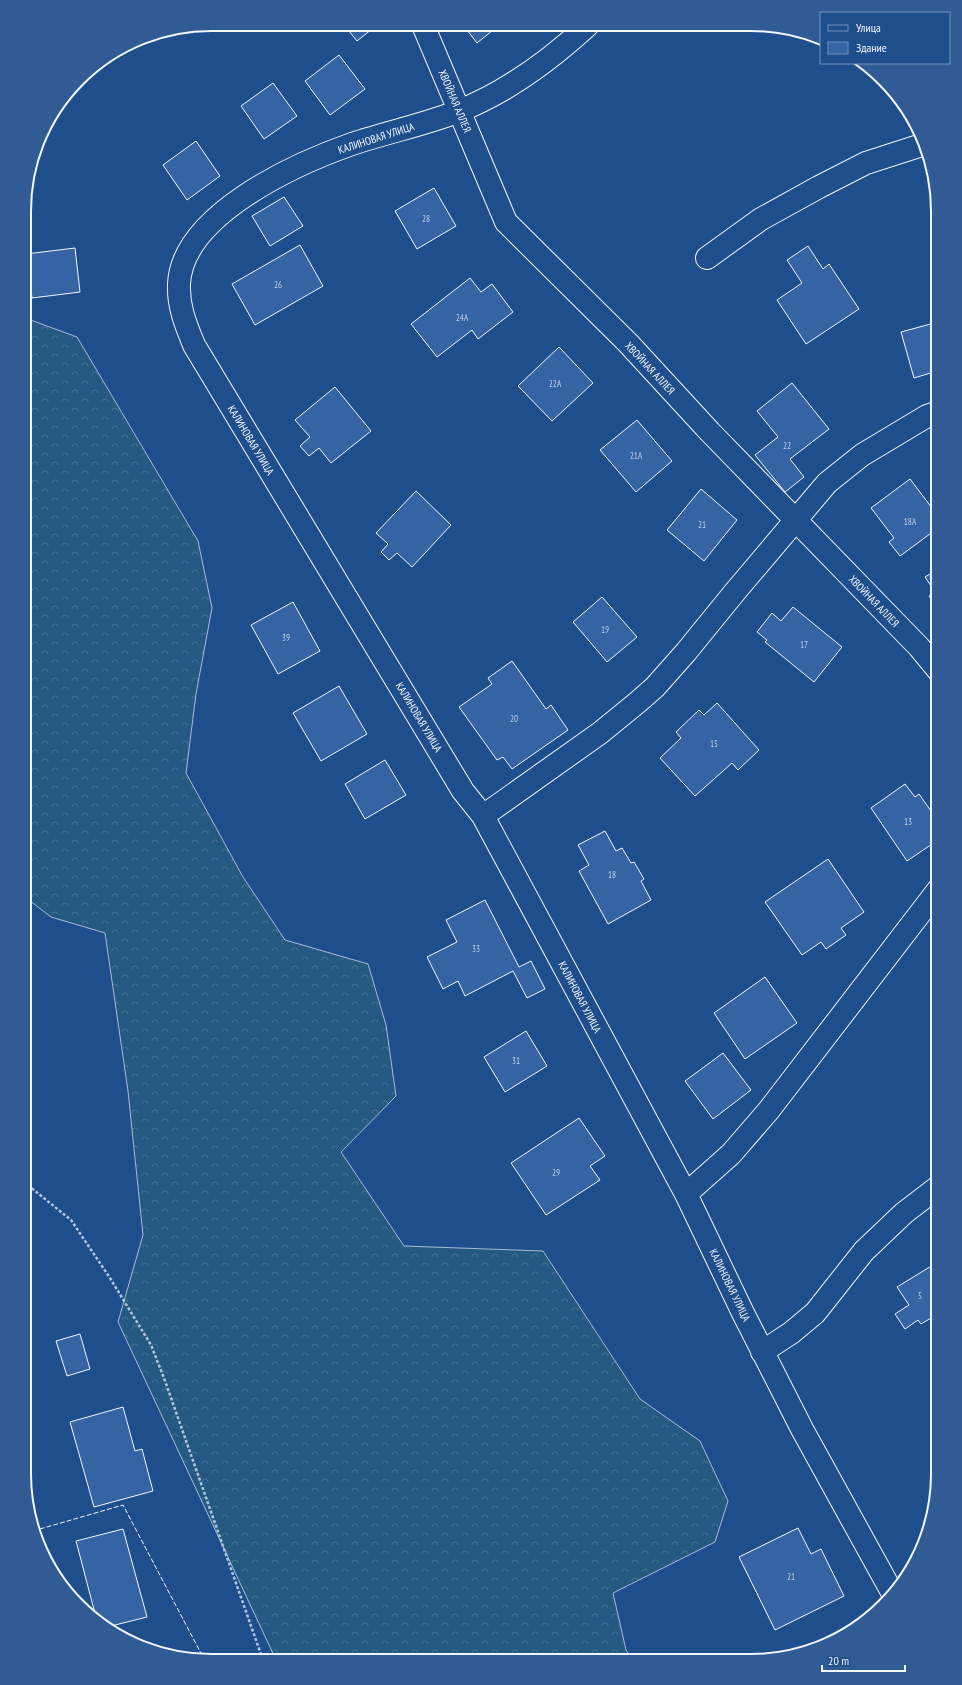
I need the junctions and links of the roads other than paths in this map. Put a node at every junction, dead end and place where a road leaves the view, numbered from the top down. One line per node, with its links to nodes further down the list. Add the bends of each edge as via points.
1 (425, 31): 3 (lane, ХВОЙНАЯ АЛЛЕЯ)
2 (582, 31): 3 (lane, КАЛИНОВАЯ УЛИЦА, via 531,72)
3 (458, 111): 7 (lane, ХВОЙНАЯ АЛЛЕЯ, via 506,222 628,343); 9 (lane, КАЛИНОВАЯ УЛИЦА, via 351,144 302,165 226,208 201,233 188,254 182,268 179,299 182,315 194,345 463,791)
4 (918, 146): 5 (lane, via 866,163 819,187 761,219)
5 (707, 258)
6 (931, 415): 7 (lane, via 862,455 827,483)
7 (795, 519): 8 (lane, ХВОЙНАЯ АЛЛЕЯ); 9 (lane, via 655,687 600,732)
8 (931, 662)
9 (482, 816): 12 (lane, КАЛИНОВАЯ УЛИЦА)
10 (931, 899): 12 (lane, via 769,1110 732,1154)
11 (931, 1192): 13 (lane, via 904,1213 864,1251 815,1313)
12 (686, 1194): 13 (lane, КАЛИНОВАЯ УЛИЦА)
13 (762, 1352): 14 (lane, КАЛИНОВАЯ УЛИЦА)
14 (890, 1589)

